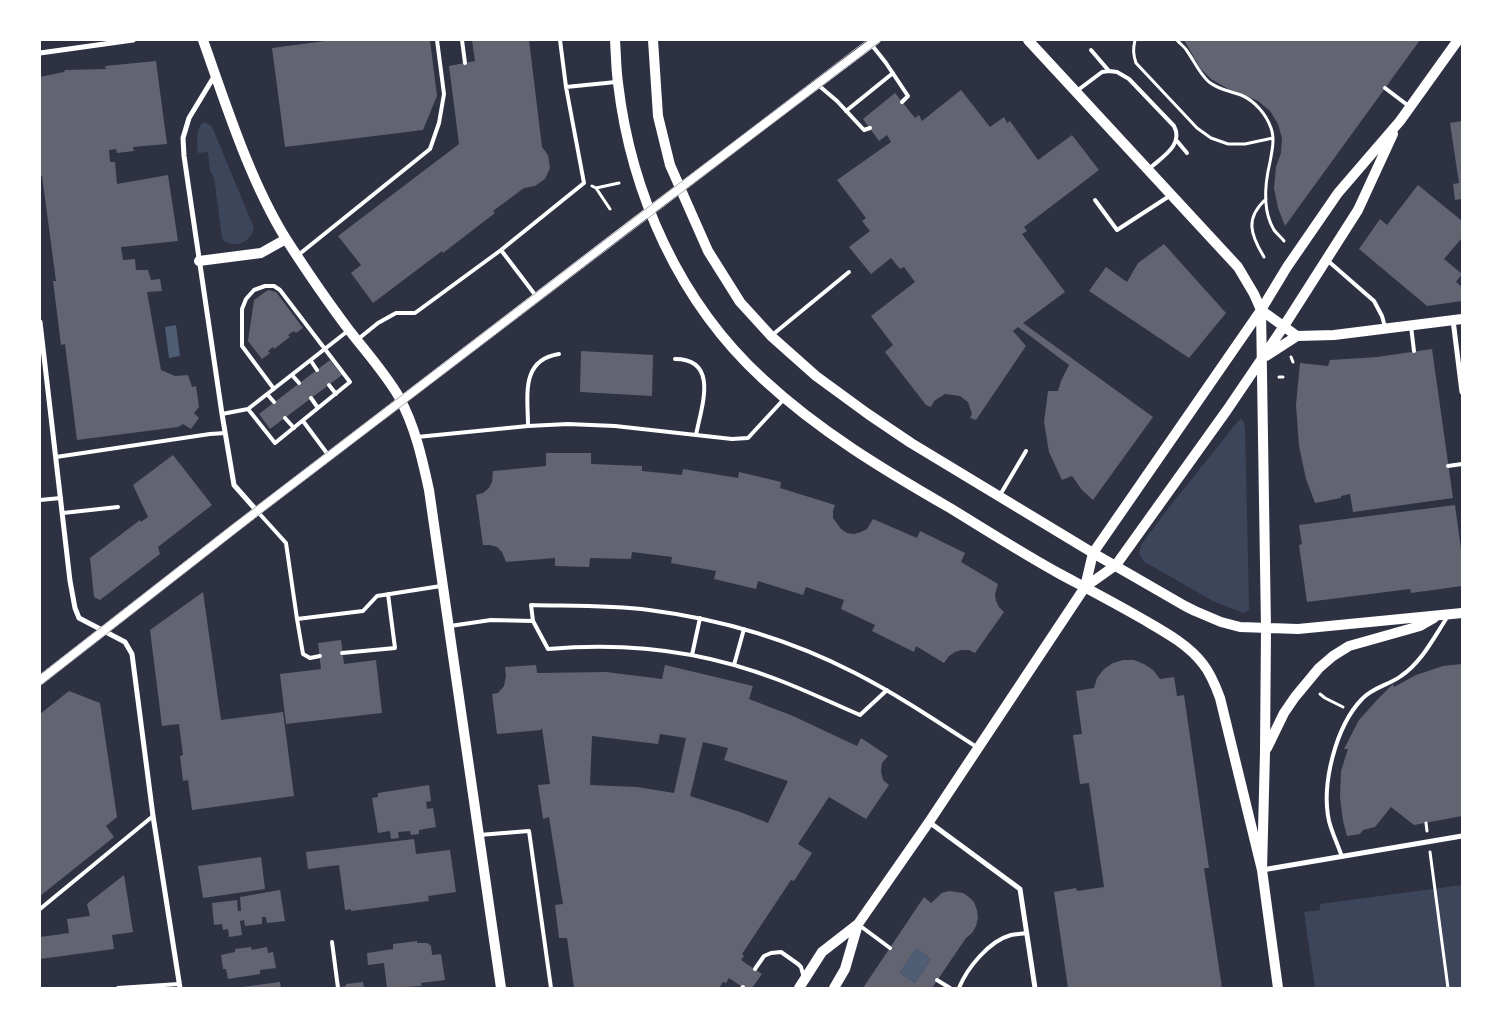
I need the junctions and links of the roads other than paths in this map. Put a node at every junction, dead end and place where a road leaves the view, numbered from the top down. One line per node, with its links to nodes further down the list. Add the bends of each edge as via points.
1 (133, 40): 12 (street)
2 (203, 40): 16 (main road)
3 (437, 40): 36 (lane, via 444,94 430,149)
4 (462, 40): 13 (lane)
5 (560, 40): 19 (lane)
6 (615, 40): 17 (main road)
7 (653, 40): 30 (main road, via 658,116)
8 (1028, 40): 21 (main road)
9 (1458, 40): 23 (main road)
10 (873, 42): 15 (lane); 18 (street)
11 (1091, 50): 14 (lane)
12 (40, 53)
13 (465, 63)
14 (1109, 70): 21 (lane); 27 (lane, via 1129,79 1174,126)
15 (893, 73): 22 (lane, via 908,96); 24 (lane)
16 (216, 75): 34 (main road, via 250,167); 38 (street, via 189,118 183,138)
17 (618, 82): 19 (lane); 33 (main road, via 631,152)
18 (817, 84): 24 (lane); 30 (street)
19 (566, 87): 35 (lane, via 584,183)
20 (1385, 88): 23 (lane)
21 (1076, 92): 29 (main road)
22 (902, 102)
23 (1410, 107): 25 (main road)
24 (846, 111): 26 (lane, via 864,130)
25 (1400, 121): 37 (main road, via 1358,210); 41 (main road, via 1338,193)
26 (870, 128)
27 (1177, 141): 28 (lane); 29 (lane)
28 (1187, 152)
29 (1148, 170): 31 (main road)
30 (679, 188): 33 (street); 48 (main road, via 722,274 740,302)
31 (1171, 195): 32 (lane, via 1117,230); 41 (main road, via 1238,267)
32 (1095, 200)
33 (650, 211): 40 (street); 67 (main road, via 683,281 708,318 736,352)
34 (286, 239): 36 (main road); 38 (main road, via 261,253)
35 (501, 250): 40 (lane); 50 (lane, via 415,313 396,313)
36 (297, 256): 47 (main road)
37 (1326, 260): 44 (main road); 46 (lane, via 1374,301)
38 (200, 261): 72 (street)
39 (849, 272): 48 (lane)
40 (538, 297): 68 (street)
41 (1261, 310): 44 (main road); 56 (main road); 91 (main road)
42 (1457, 320): 45 (main road); 63 (street)
43 (40, 322): 54 (street)
44 (1284, 326): 49 (main road); 56 (main road)
45 (1411, 326): 46 (main road); 52 (lane)
46 (1385, 329): 49 (main road)
47 (349, 330): 50 (main road); 51 (lane)
48 (771, 336): 85 (main road, via 816,376 868,414)
49 (1296, 336): 56 (main road)
50 (357, 340): 68 (main road)
51 (325, 349): 57 (lane); 62 (lane, via 280,290 274,286 254,290 242,309 242,346); 65 (lane, via 350,382)
52 (1414, 351)
53 (559, 354): 75 (lane, via 540,360 533,368 529,378)
54 (43, 359): 82 (street)
55 (674, 359): 78 (lane, via 692,362 704,376 706,385)
56 (1261, 359): 92 (main road); 103 (main road)
57 (311, 361): 58 (lane); 59 (lane)
58 (317, 370)
59 (292, 375): 60 (lane); 62 (lane)
60 (299, 383)
61 (329, 385): 65 (lane)
62 (274, 389): 64 (lane)
63 (1462, 392)
64 (267, 394): 69 (lane); 71 (lane)
65 (336, 394): 70 (lane)
66 (311, 398): 70 (lane)
67 (785, 399): 78 (lane, via 748,438); 94 (main road, via 898,479)
68 (401, 401): 79 (main road); 81 (street)
69 (274, 402)
70 (318, 408): 74 (lane)
71 (248, 409): 72 (lane); 76 (lane, via 275,443)
72 (222, 414): 77 (street)
73 (285, 418): 76 (lane)
74 (303, 421): 76 (lane); 81 (lane)
75 (528, 426): 78 (lane, via 615,426); 79 (lane)
76 (294, 428)
77 (224, 433): 82 (lane); 89 (street, via 234,485)
78 (696, 435)
79 (417, 437): 93 (main road, via 429,490)
80 (1026, 451): 85 (lane)
81 (329, 456): 89 (street)
82 (56, 457): 86 (street)
83 (1462, 464): 84 (lane)
84 (1448, 466)
85 (999, 496): 91 (main road)
86 (61, 498): 87 (lane); 90 (street)
87 (40, 500)
88 (118, 507): 90 (lane)
89 (257, 511): 100 (lane, via 286,544); 105 (street)
90 (62, 513): 105 (street, via 75,608 79,618)
91 (1093, 553): 92 (main road); 94 (main road)
92 (1116, 565): 94 (main road); 103 (main road, via 1195,611 1221,622)
93 (443, 586): 95 (lane); 102 (main road)
94 (1085, 587): 112 (main road); 119 (main road, via 1162,630 1204,664 1220,698)
95 (388, 594): 100 (lane, via 377,596 363,611); 106 (lane, via 395,648)
96 (1462, 613): 97 (main road)
97 (1449, 614): 98 (main road); 118 (lane, via 1417,663 1401,677 1362,698 1337,743 1328,780 1328,800 1329,820)
98 (1437, 616): 103 (main road, via 1298,629); 113 (main road, via 1420,626 1348,646 1332,656 1284,712)
99 (700, 618): 101 (lane, via 647,610 531,605); 104 (lane); 107 (lane)
100 (297, 619): 108 (lane, via 303,654 310,658)
101 (533, 621): 102 (lane, via 492,620); 107 (lane, via 548,649 613,646)
102 (449, 626): 116 (main road)
103 (1266, 628): 113 (main road)
104 (744, 629): 109 (lane); 111 (lane, via 822,657)
105 (103, 630): 110 (street); 114 (street, via 125,642 132,654)
106 (342, 653)
107 (692, 655): 109 (lane)
108 (320, 656)
109 (734, 665): 111 (lane, via 775,678 860,715)
110 (40, 680)
111 (887, 690): 112 (lane)
112 (978, 748): 115 (main road)
113 (1265, 752): 119 (main road)
114 (153, 816): 120 (lane); 128 (street)
115 (929, 822): 121 (main road); 122 (street, via 1020,890)
116 (479, 835): 131 (main road); 132 (lane, via 529,831)
117 (1462, 836): 118 (street)
118 (1342, 857): 119 (street)
119 (1262, 870): 137 (main road)
120 (40, 909)
121 (858, 924): 124 (lane); 127 (main road, via 822,952); 133 (main road, via 846,970)
122 (1026, 933): 135 (lane, via 1009,936 992,945 975,960); 136 (street)
123 (332, 942): 130 (lane)
124 (890, 948)
125 (755, 969): 127 (lane, via 764,956 781,952 801,968)
126 (938, 980): 134 (lane)
127 (802, 984)
128 (180, 986): 129 (lane)
129 (118, 988)
130 (338, 988)
131 (501, 988)
132 (551, 988)
133 (834, 988)
134 (950, 988)
135 (959, 988)
136 (1035, 988)
137 (1278, 988)

